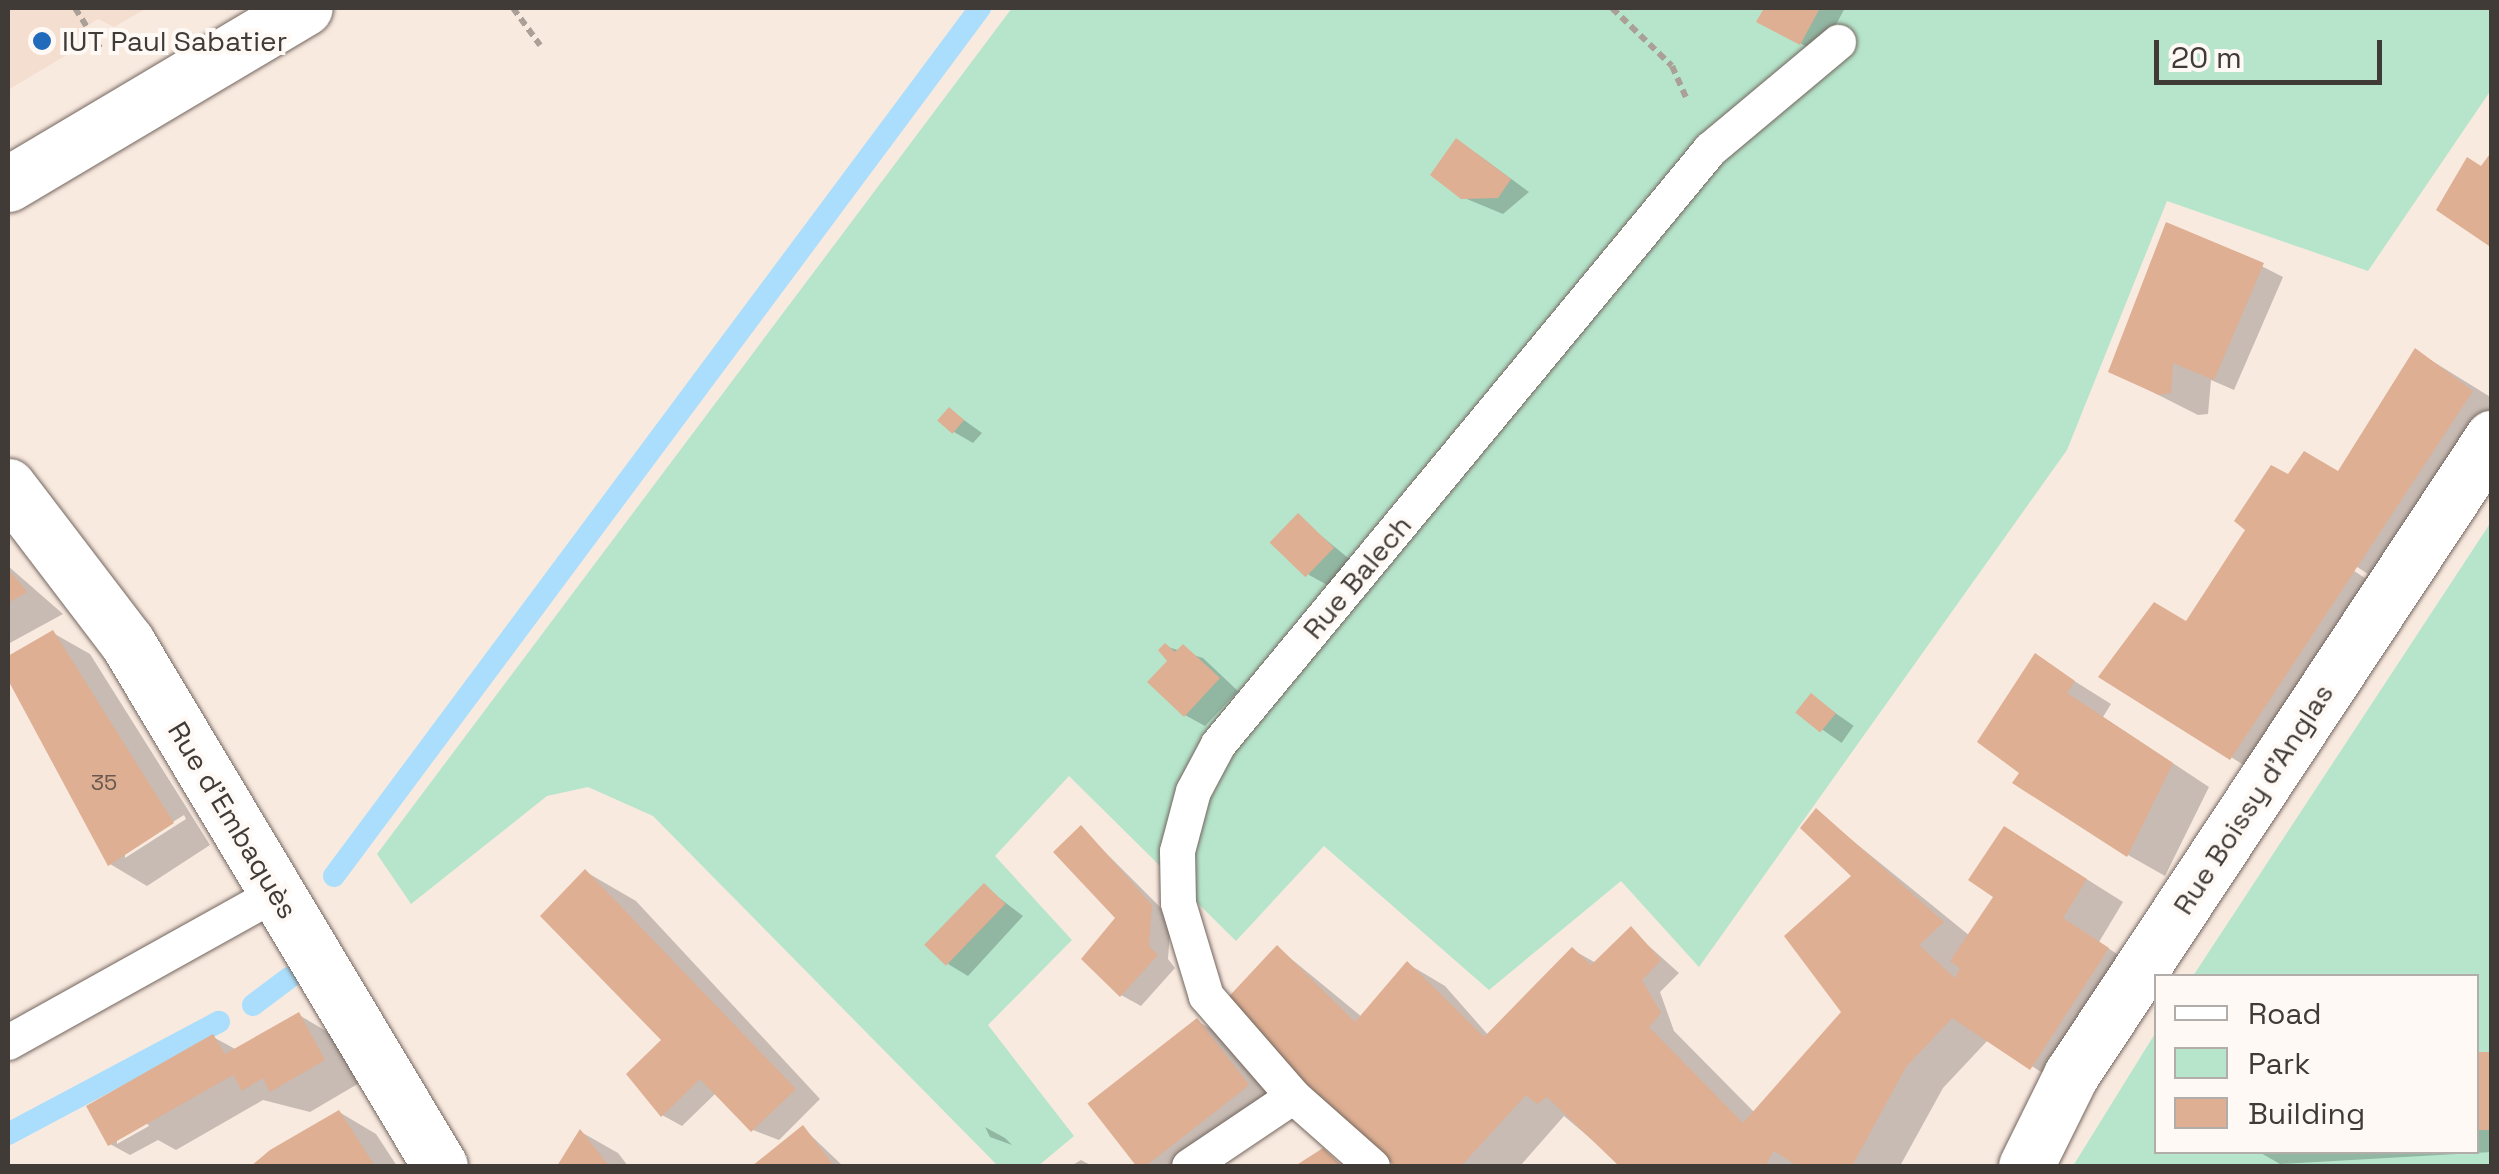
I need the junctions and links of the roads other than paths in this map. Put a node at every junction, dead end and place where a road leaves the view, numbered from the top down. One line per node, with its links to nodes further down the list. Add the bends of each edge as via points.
1 (305, 8): 3 (street)
2 (1838, 42): 8 (lane, Rue Balech, via 1710,149 1218,744 1193,792 1178,851 1187,954 1206,996)
3 (8, 184)
4 (2492, 438): 12 (street, Rue Boissy d'Anglas, via 2071,1074)
5 (8, 486): 6 (street, Rue d'Embaquès, via 127,642)
6 (276, 892): 7 (lane); 9 (street, Rue d'Embaquès)
7 (8, 1042)
8 (1293, 1096): 10 (lane); 11 (lane, Rue Balech)
9 (440, 1166)
10 (1189, 1166)
11 (1372, 1166)
12 (2026, 1166)

